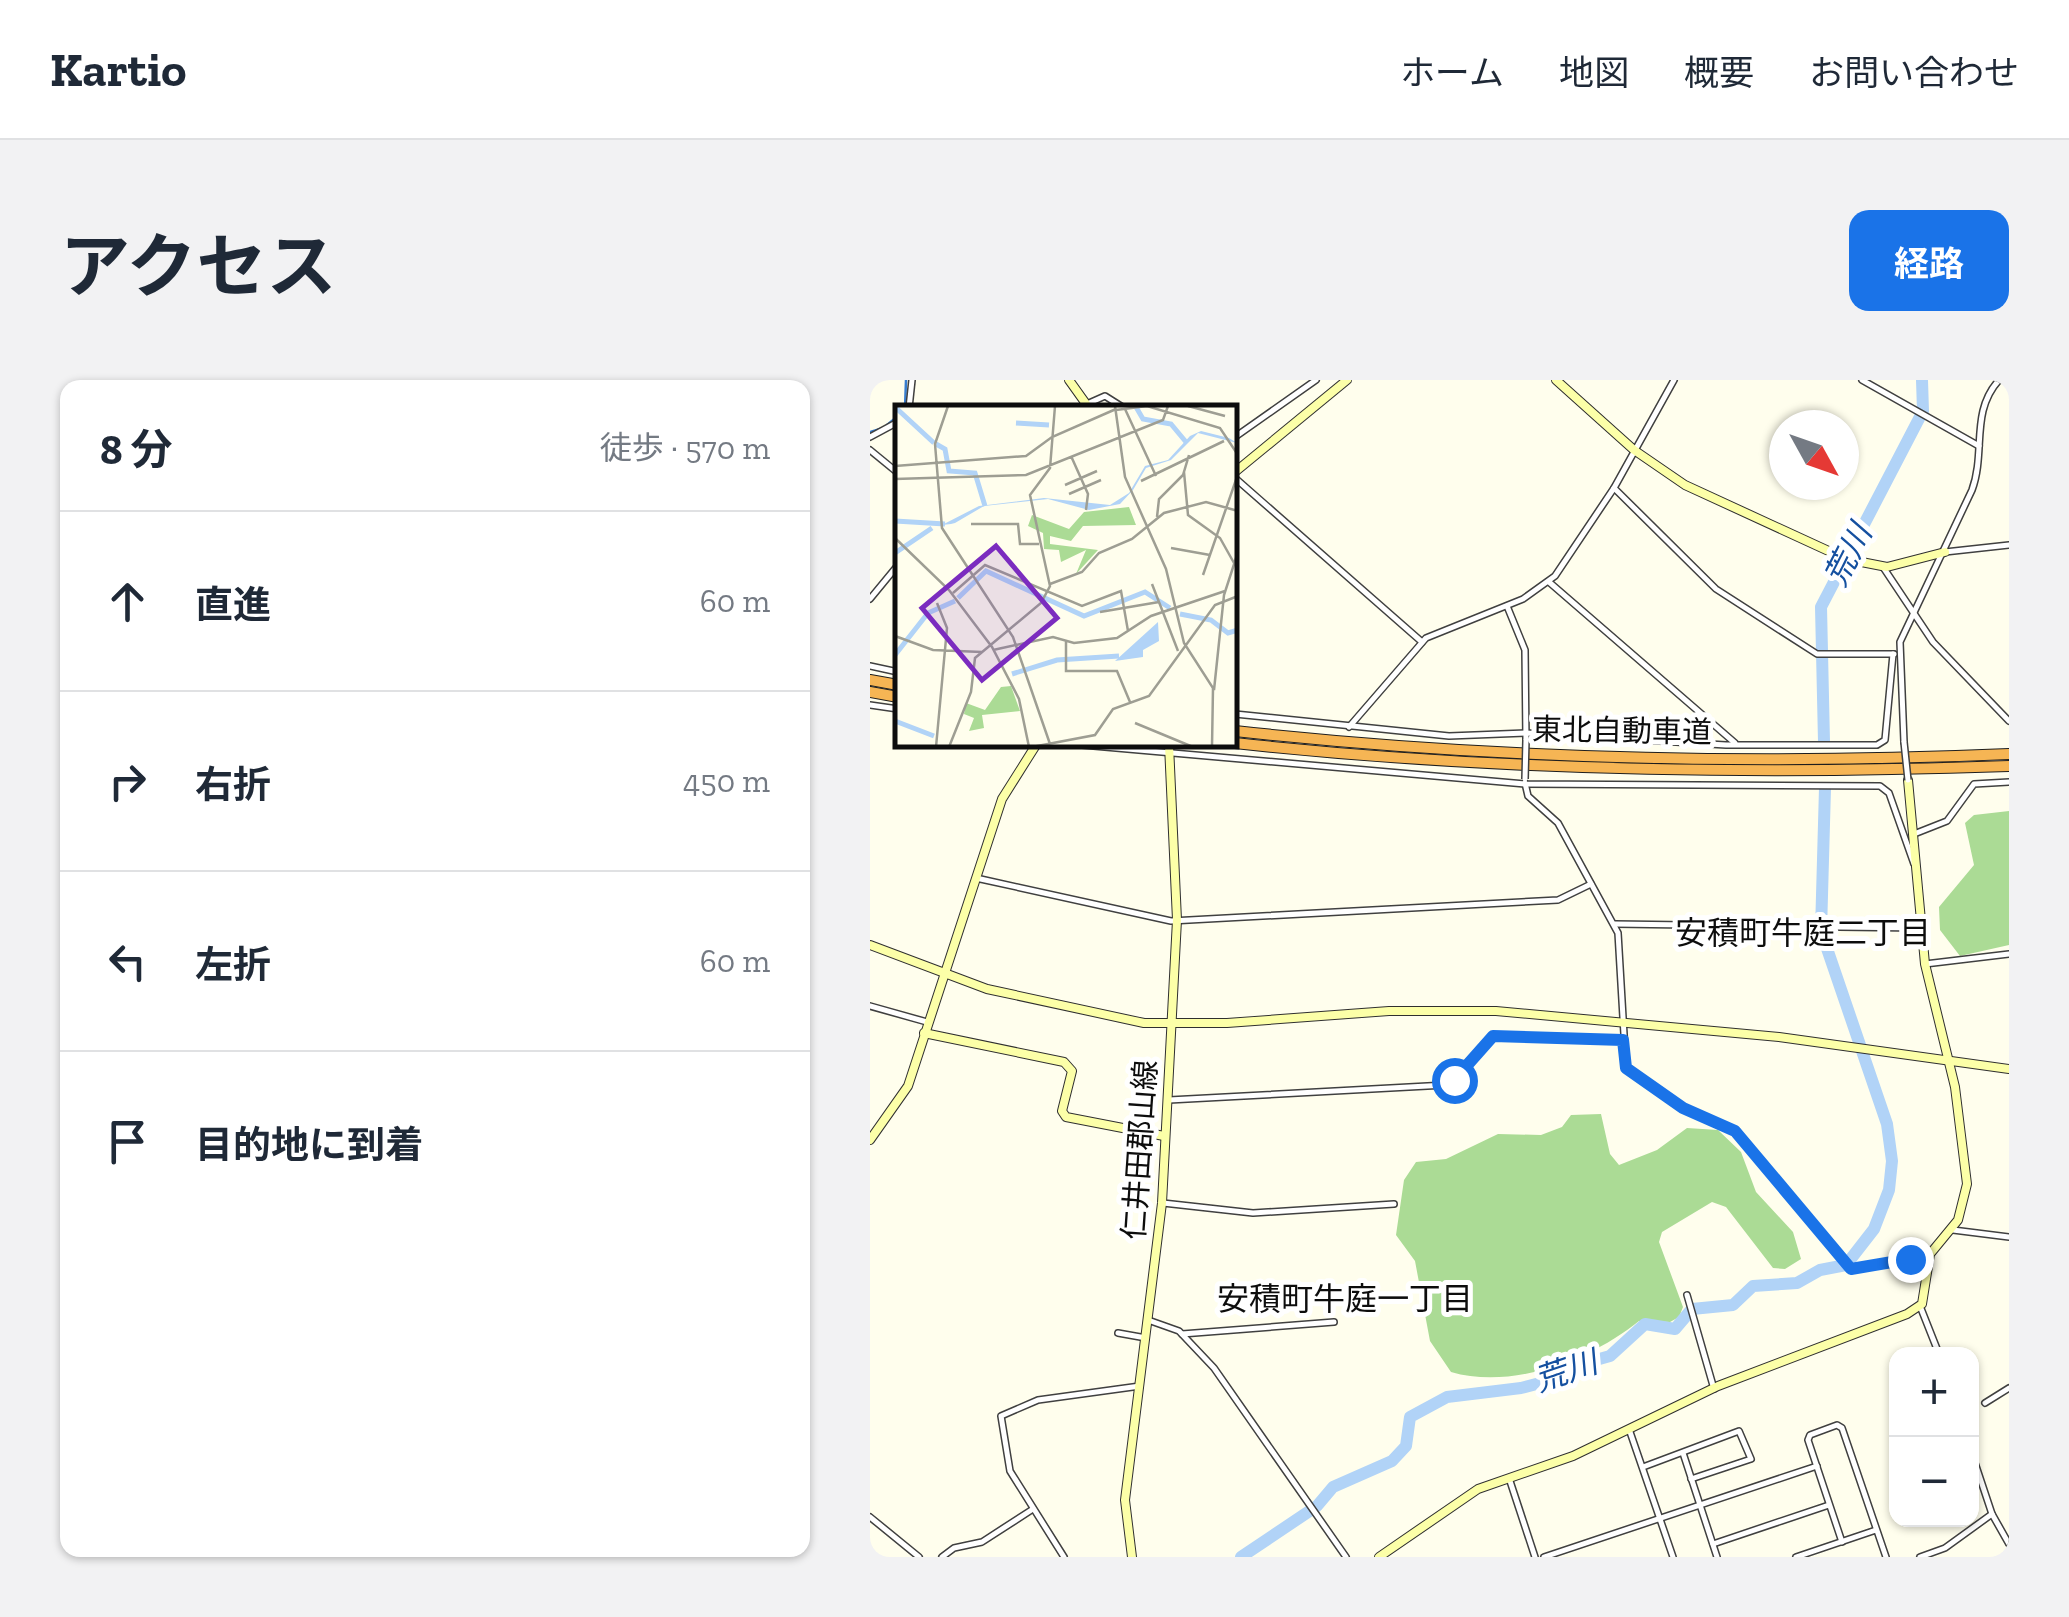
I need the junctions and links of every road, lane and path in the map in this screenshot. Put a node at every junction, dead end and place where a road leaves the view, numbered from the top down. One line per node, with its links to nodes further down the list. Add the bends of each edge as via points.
1 (912, 380): 9 (street)
2 (1069, 380): 10 (street)
3 (1316, 380): 14 (street)
4 (1347, 380): 20 (street)
5 (1556, 380): 18 (street)
6 (1674, 380): 18 (street)
7 (1862, 380): 16 (street)
8 (1998, 380): 16 (street, via 1982,401)
9 (909, 405)
10 (1087, 405)
11 (1090, 405): 12 (street, via 1104,396)
12 (1119, 405)
13 (895, 424): 15 (street)
14 (1238, 435)
15 (870, 438)
16 (1980, 446): 24 (street, via 1975,482)
17 (870, 450): 19 (street)
18 (1634, 450): 22 (street); 25 (street, via 1685,485 1846,558)
19 (895, 471)
20 (1238, 472)
21 (1238, 478): 31 (street)
22 (1614, 488): 27 (street); 32 (street, via 1708,583 1817,654)
23 (2009, 546): 24 (street)
24 (1945, 552): 25 (street); 30 (street)
25 (1883, 567): 30 (street)
26 (895, 569): 28 (street)
27 (1549, 582): 29 (street); 47 (street)
28 (870, 599)
29 (1507, 606): 31 (street); 45 (street, via 1524,650)
30 (1914, 615): 32 (street); 42 (street)
31 (1422, 642): 43 (street)
32 (1896, 654): 47 (street, via 1883,744); 53 (street, bridge)
33 (870, 666): 34 (street)
34 (895, 671)
35 (870, 680): 36 (highway)
36 (895, 684)
37 (870, 692): 38 (highway)
38 (895, 696)
39 (870, 705): 40 (street)
40 (895, 709)
41 (1238, 714): 43 (street)
42 (2009, 720)
43 (1349, 728): 45 (street)
44 (1238, 731): 51 (highway, 東北自動車道, via 1583,756)
45 (1526, 737): 47 (street); 54 (street, bridge)
46 (1238, 743): 52 (highway, 東北自動車道, via 1584,768)
47 (1735, 744)
48 (1034, 748): 58 (street, via 1002,799)
49 (1135, 748): 50 (street)
50 (1170, 750): 54 (street); 60 (street, 仁井田郡山線)
51 (2009, 754)
52 (2009, 766)
53 (1908, 780): 56 (street)
54 (1525, 782): 57 (street, via 1880,786 1888,791); 59 (street, via 1528,796 1558,823)
55 (2009, 782): 56 (street, via 1974,784 1947,821)
56 (1912, 834): 57 (street)
57 (1914, 864): 62 (street)
58 (976, 878): 60 (street); 66 (street)
59 (1591, 884): 60 (street, via 1558,900); 61 (street)
60 (1177, 920): 70 (street, 仁井田郡山線)
61 (1615, 924): 62 (street); 68 (street)
62 (1920, 928): 65 (street)
63 (870, 946): 66 (street)
64 (2009, 954): 65 (street)
65 (1925, 964): 73 (street)
66 (944, 975): 69 (street); 70 (street, via 1029,1000)
67 (870, 1006): 69 (street)
68 (1622, 1020): 70 (street, via 1389,1011); 72 (street); 73 (street)
69 (928, 1022): 71 (street)
70 (1172, 1024): 75 (street, 仁井田郡山線)
71 (924, 1033): 76 (street, via 1064,1062 1072,1072 1066,1117); 77 (street, via 902,1099)
72 (1623, 1040): 75 (street, via 1493,1036 1446,1085); 82 (street, via 1626,1068 1683,1108 1735,1131 1851,1269)
73 (1946, 1060): 74 (street); 80 (street, via 1966,1184)
74 (2009, 1069)
75 (1166, 1100): 76 (street, 仁井田郡山線)
76 (1164, 1136): 78 (street, 仁井田郡山線)
77 (870, 1140)
78 (1162, 1203): 79 (street, via 1246,1213); 85 (street, 仁井田郡山線)
79 (1394, 1204)
80 (1952, 1230): 81 (street); 82 (street)
81 (2009, 1236)
82 (1929, 1258): 84 (street)
83 (1688, 1294): 93 (street)
84 (1920, 1306): 90 (street); 93 (street)
85 (1148, 1320): 88 (street); 89 (street, 仁井田郡山線)
86 (1334, 1322): 88 (street)
87 (1118, 1333): 89 (street)
88 (1182, 1334): 117 (street, via 1230,1389)
89 (1146, 1338): 91 (street, 仁井田郡山線)
90 (1936, 1347)
91 (1140, 1386): 104 (street, via 1038,1400 1001,1416 1008,1468); 116 (street, 仁井田郡山線, via 1126,1500)
92 (2009, 1388): 94 (street)
93 (1714, 1389): 95 (street)
94 (1985, 1403)
95 (1628, 1430): 98 (street); 100 (street)
96 (1683, 1453): 98 (street); 101 (street); 101 (street, via 1736,1430 1752,1456)
97 (1817, 1466): 102 (street); 103 (street); 108 (street, via 1810,1435 1842,1428)
98 (1642, 1467): 107 (street)
99 (1979, 1475): 105 (street)
100 (1509, 1478): 118 (street, via 1454,1502); 119 (street)
101 (1692, 1480): 102 (street)
102 (1700, 1505): 107 (street); 110 (street)
103 (1830, 1505): 109 (street); 110 (street)
104 (1033, 1509): 114 (street, via 982,1542); 115 (street)
105 (1992, 1514): 111 (street); 125 (street, via 1945,1548)
106 (870, 1517): 113 (street)
107 (1660, 1518): 112 (street); 120 (street)
108 (1876, 1530): 109 (street); 124 (street)
109 (1842, 1542): 123 (street)
110 (1713, 1544): 122 (street)
111 (2009, 1544)
112 (1673, 1555): 121 (street)
113 (919, 1557)
114 (942, 1557)
115 (1064, 1557)
116 (1132, 1557)
117 (1346, 1557)
118 (1379, 1557)
119 (1535, 1557)
120 (1544, 1557)
121 (1662, 1557)
122 (1717, 1557)
123 (1796, 1557)
124 (1886, 1557)
125 (1920, 1557)

